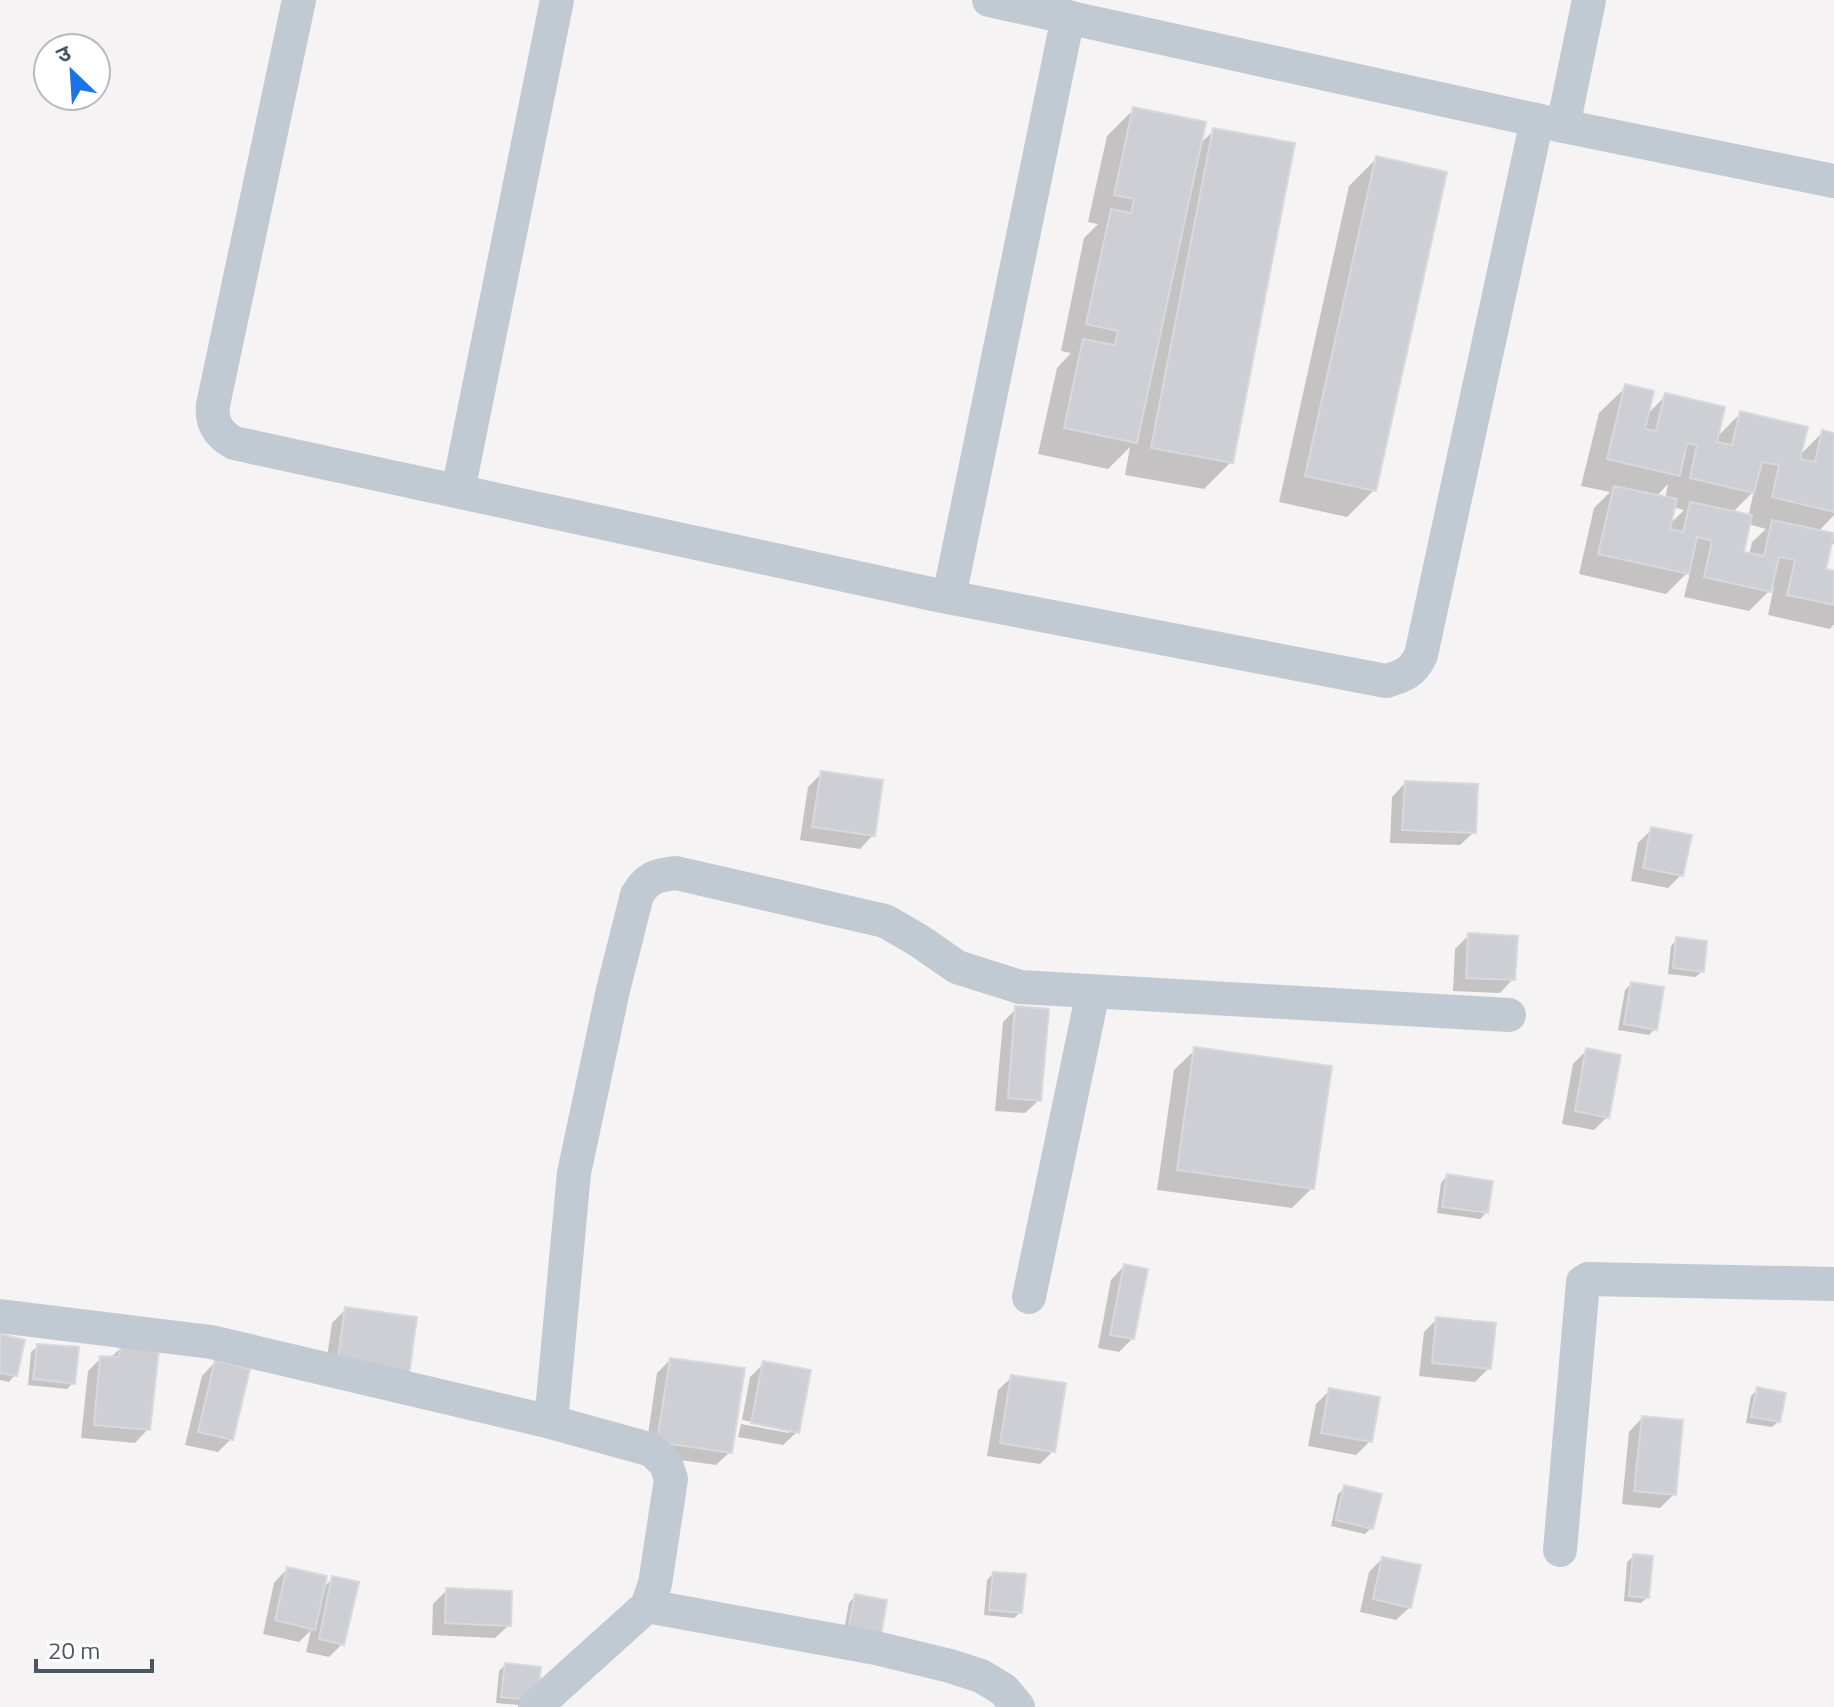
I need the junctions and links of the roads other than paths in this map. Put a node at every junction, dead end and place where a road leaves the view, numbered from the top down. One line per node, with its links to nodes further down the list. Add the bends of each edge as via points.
1 (299, 0): 8 (street, via 212,416 215,427 234,443)
2 (557, 0): 8 (street)
3 (989, 0): 5 (street)
4 (1589, 0): 6 (street)
5 (1068, 17): 6 (street); 9 (street)
6 (1550, 123): 7 (street); 9 (street, via 1415,668 1386,681)
7 (1834, 181)
8 (458, 491): 9 (street)
9 (949, 597)
10 (1093, 992): 11 (street); 13 (street); 15 (street, via 1020,987 988,979 957,967 885,921 676,873 645,882 613,990 574,1173)
11 (1509, 1015)
12 (1834, 1284): 16 (street, via 1583,1282)
13 (1029, 1297)
14 (0, 1316): 15 (street, via 211,1342)
15 (551, 1422): 17 (street, via 652,1450 666,1464 671,1479)
16 (1560, 1550)
17 (647, 1606): 18 (street); 19 (street, via 950,1666 981,1676 1004,1690)
18 (535, 1707)
19 (1018, 1707)

